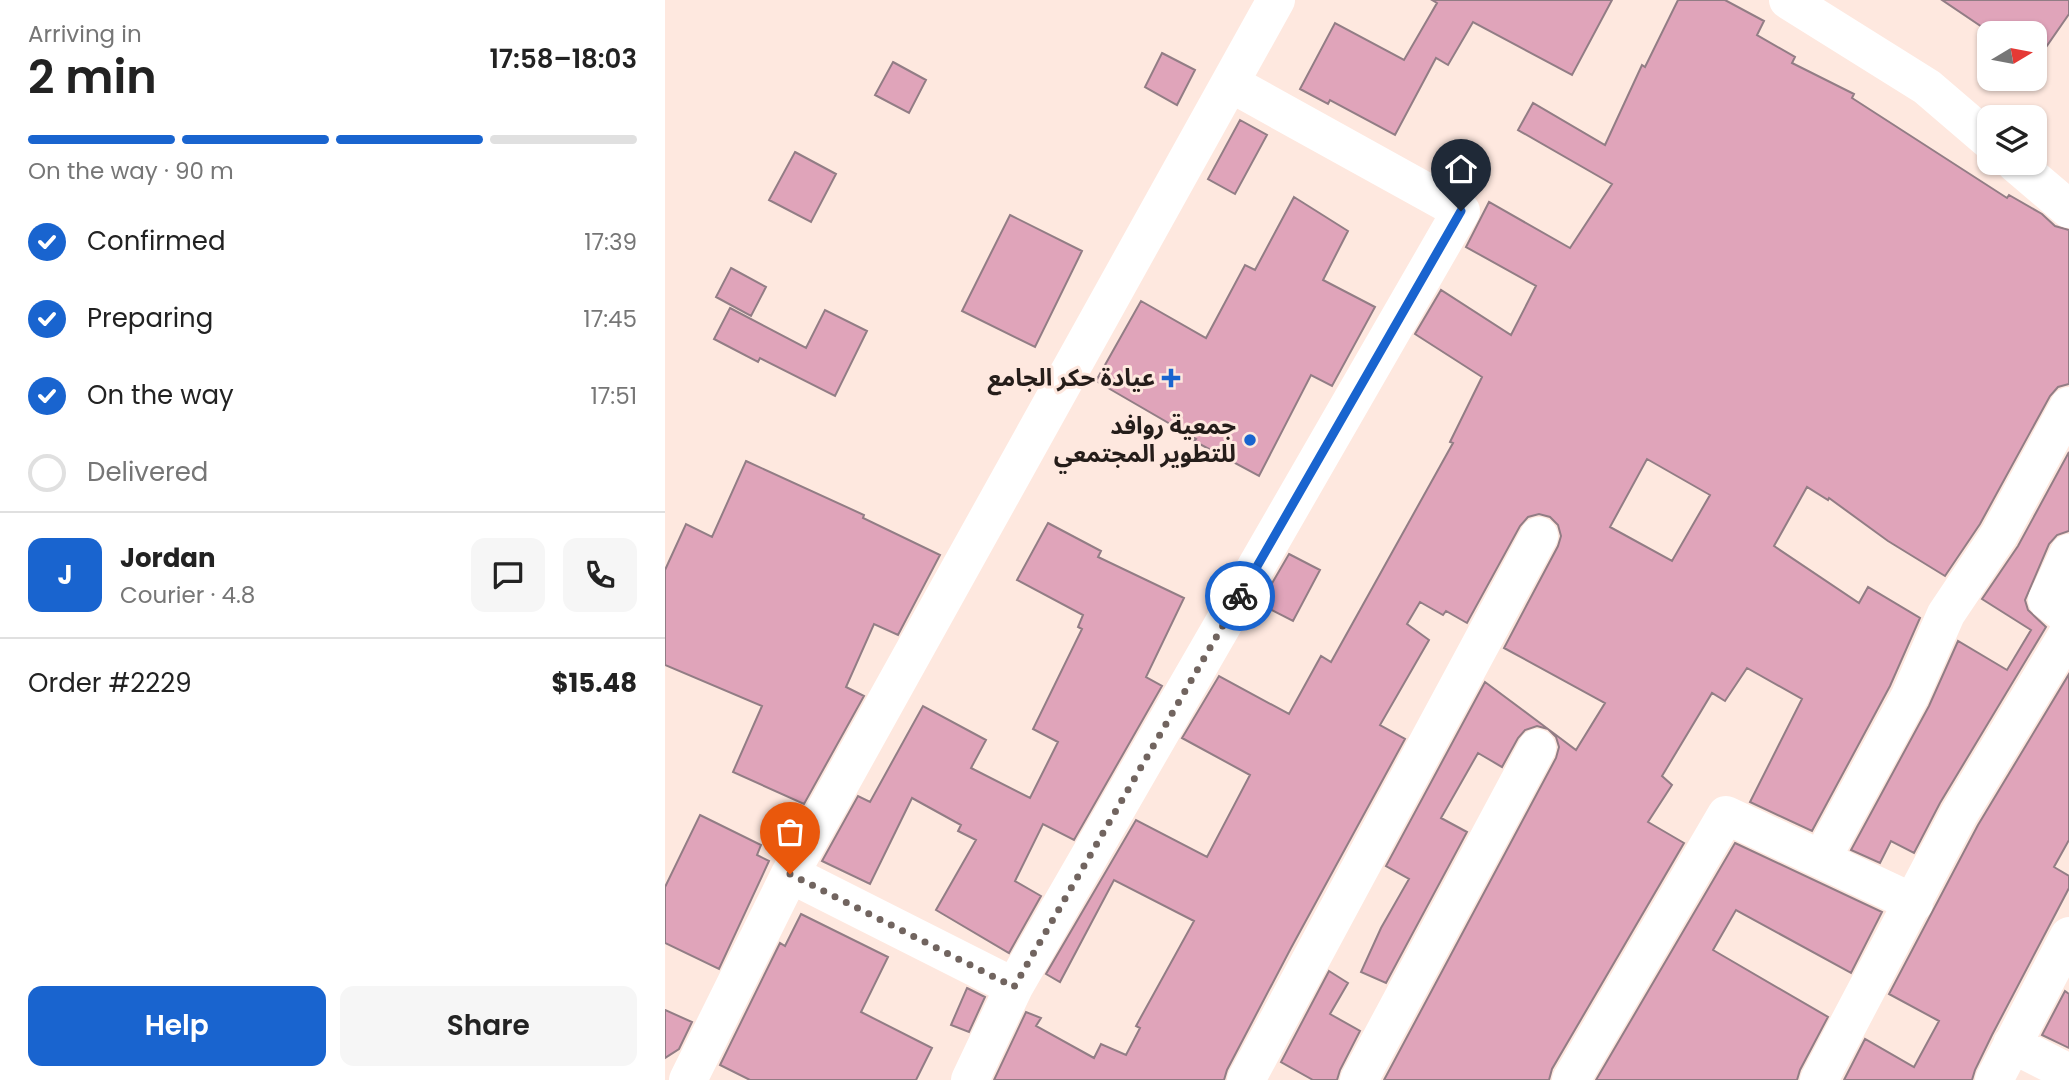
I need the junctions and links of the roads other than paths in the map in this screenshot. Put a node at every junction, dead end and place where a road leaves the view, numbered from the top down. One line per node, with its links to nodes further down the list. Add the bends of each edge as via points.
1 (1276, 0): 3 (street)
2 (1788, 0): 4 (street, via 1927,87)
3 (1230, 83): 14 (street); 17 (street, via 1461,211)
4 (1977, 130)
5 (2029, 175): 6 (street)
6 (2069, 209)
7 (2069, 406): 13 (street, via 1999,535 1946,614 1899,717)
8 (1539, 536): 22 (street)
9 (2069, 553): 10 (street, via 2047,600)
10 (2069, 617)
11 (2069, 632): 15 (street, via 1959,814)
12 (1537, 748): 23 (street)
13 (1822, 858): 15 (street); 24 (street, via 1726,815)
14 (790, 874): 17 (street); 20 (street)
15 (1914, 903): 25 (street)
16 (2069, 936): 18 (street)
17 (1014, 987): 21 (street)
18 (2013, 1044): 19 (street); 26 (street)
19 (2069, 1073)
20 (688, 1080)
21 (970, 1080)
22 (1245, 1080)
23 (1359, 1080)
24 (1571, 1080)
25 (1819, 1080)
26 (1994, 1080)

